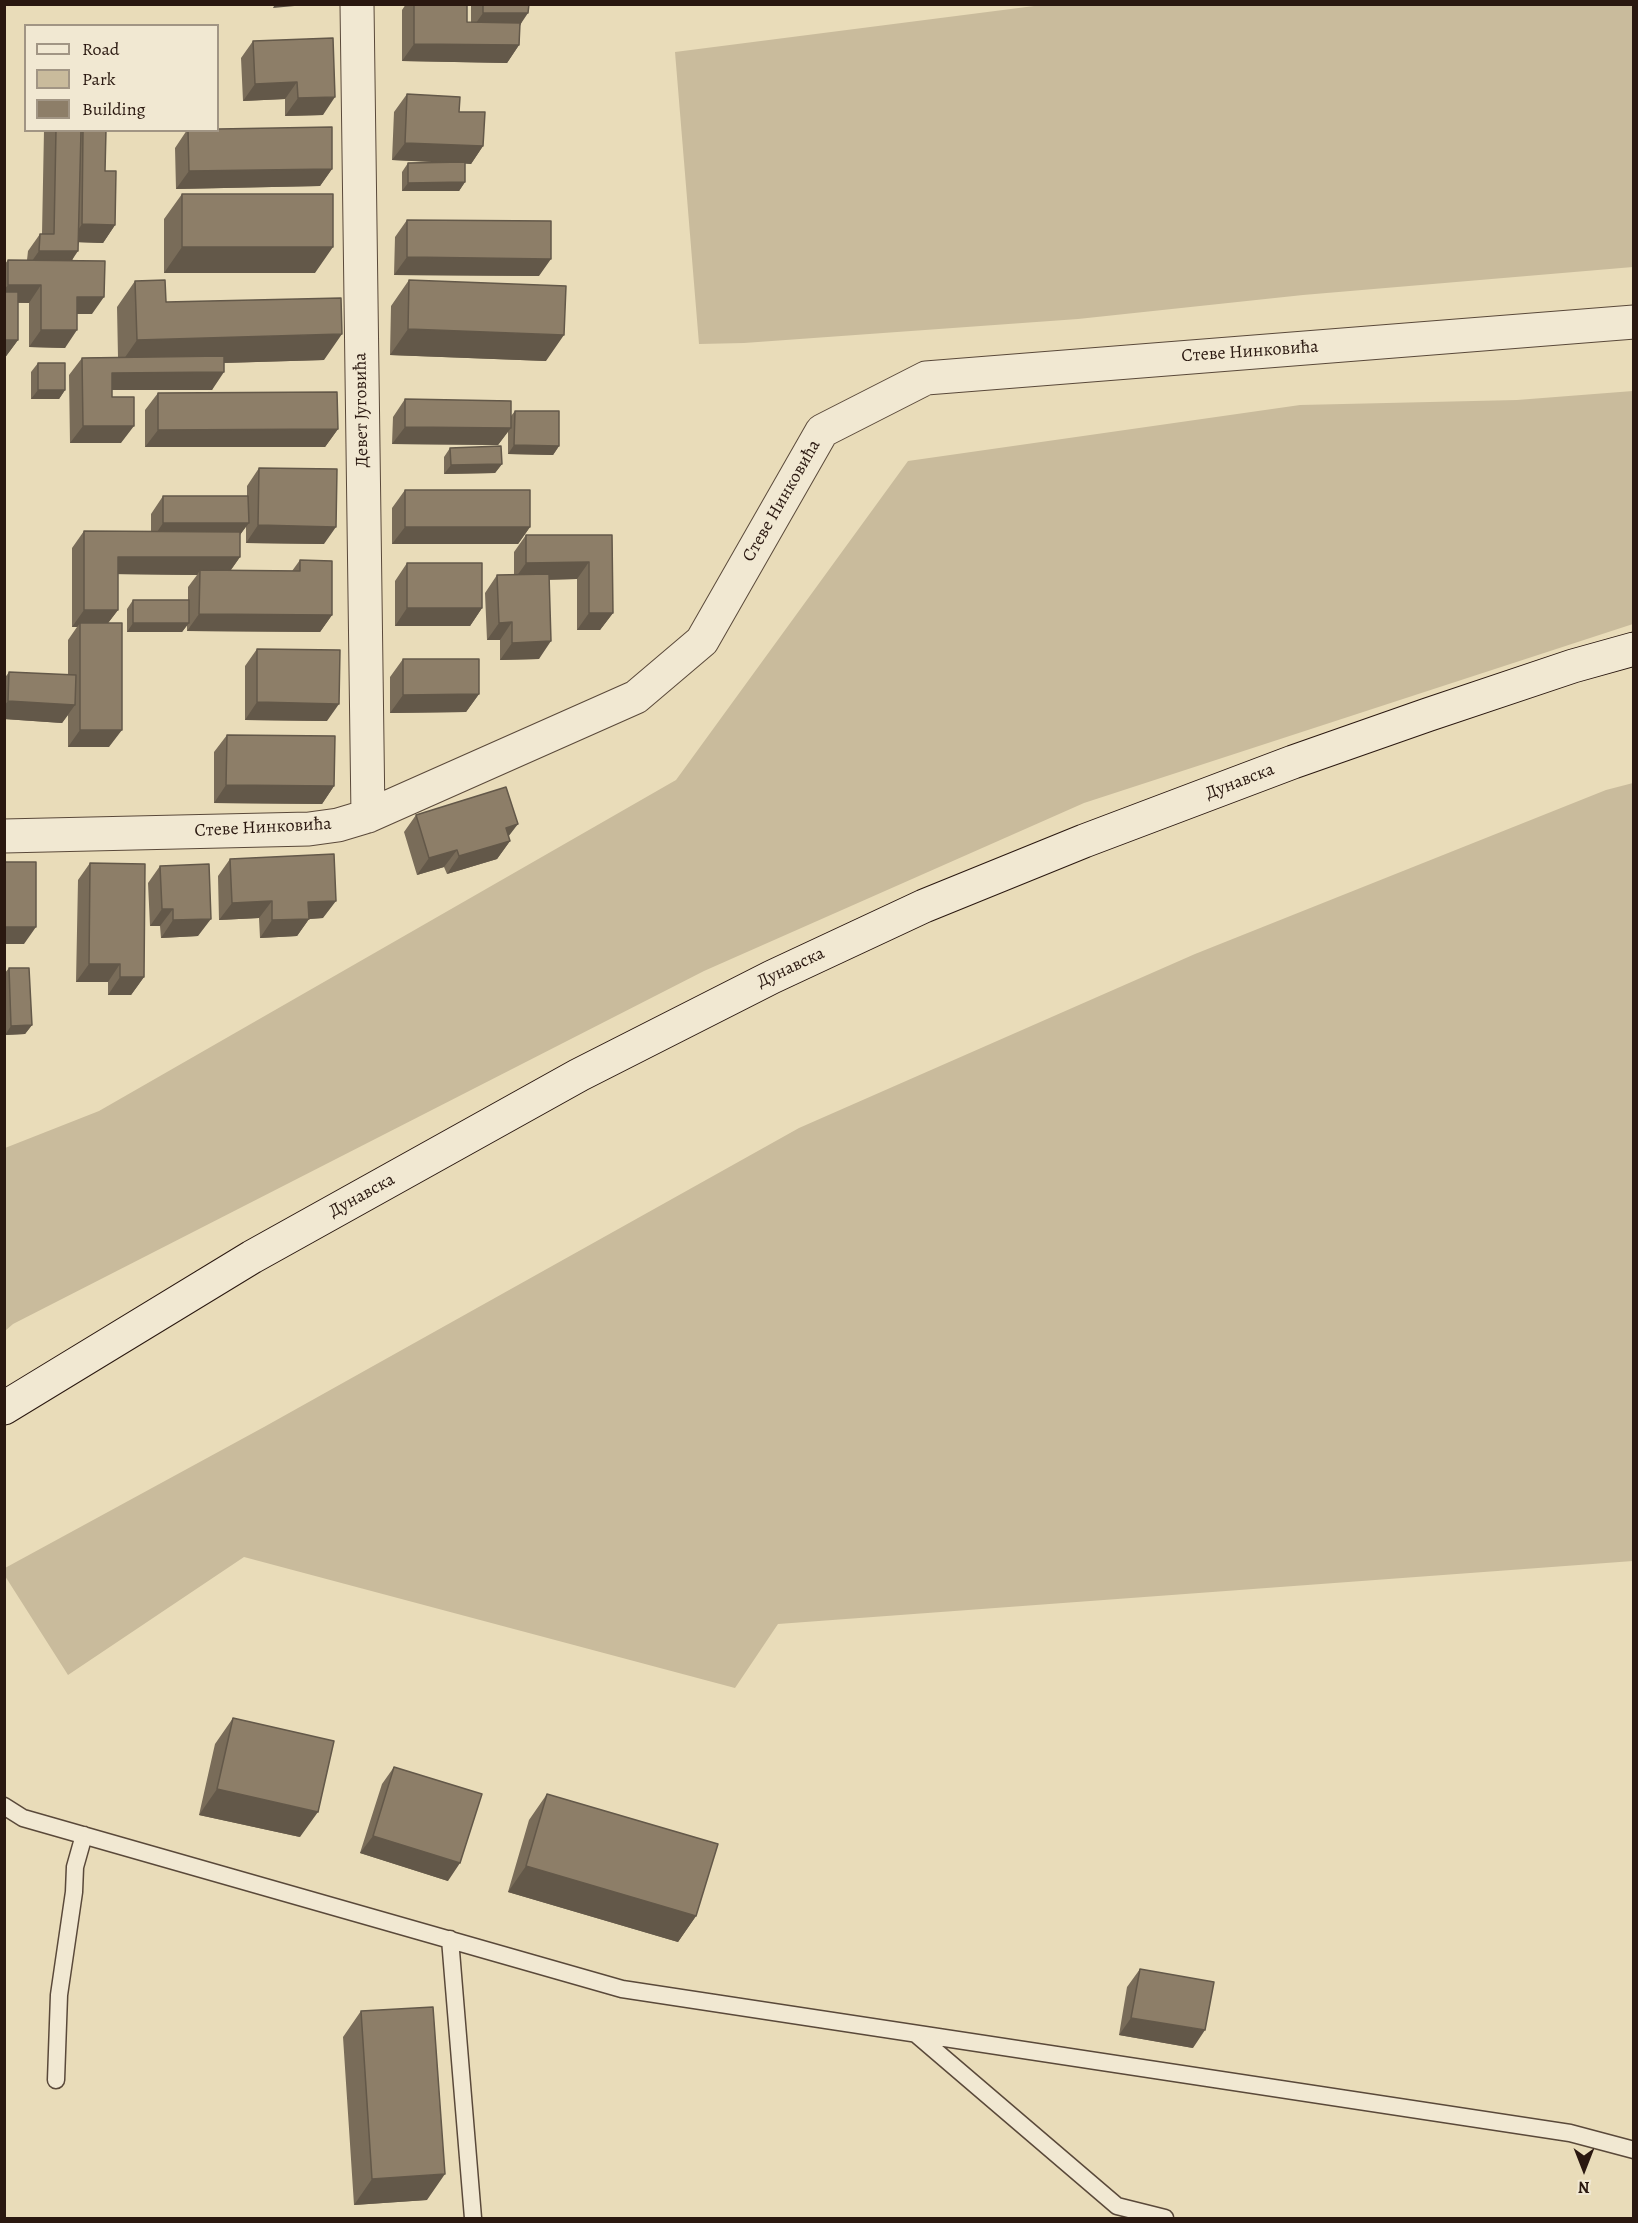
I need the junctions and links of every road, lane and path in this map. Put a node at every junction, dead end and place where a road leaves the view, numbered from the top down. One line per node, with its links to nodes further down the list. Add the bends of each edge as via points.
1 (357, 4): 4 (street, Девет Југовића)
2 (1634, 322): 4 (street, Стеве Нинковића, via 926,378 822,431 702,641 636,697)
3 (1634, 649): 6 (street, Дунавска, via 1573,666 1293,762 924,906 772,977 579,1075 252,1257)
4 (368, 816): 5 (street, Стеве Нинковића, via 309,829)
5 (4, 836)
6 (4, 1408)
7 (4, 1806): 8 (lane, via 23,1818)
8 (84, 1835): 9 (lane); 11 (lane, via 75,1867 59,1995)
9 (450, 1939): 10 (lane, via 622,1989); 13 (lane)
10 (916, 2034): 12 (lane, via 1570,2133); 14 (lane, via 1117,2205)
11 (56, 2079)
12 (1634, 2150)
13 (473, 2218)
14 (1165, 2218)

